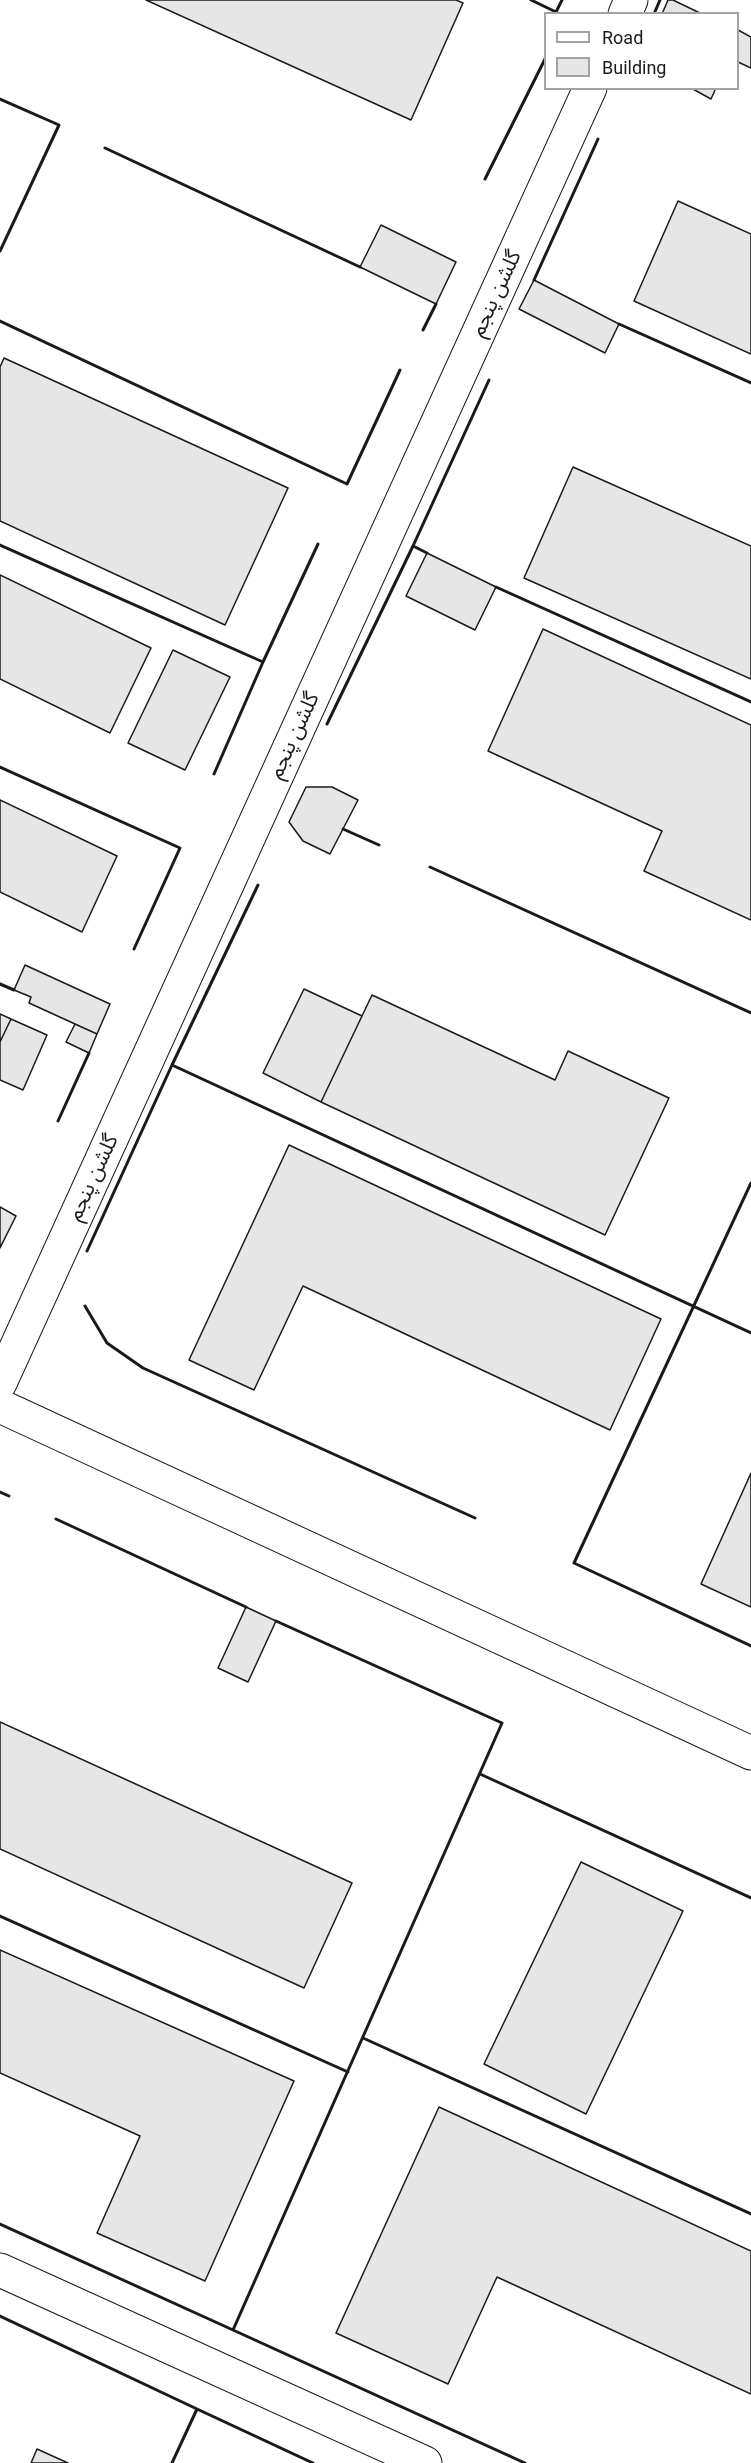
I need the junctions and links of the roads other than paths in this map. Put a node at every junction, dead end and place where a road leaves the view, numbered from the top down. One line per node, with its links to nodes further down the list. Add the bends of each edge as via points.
1 (589, 90): 2 (street, گلشن پنجم)
2 (0, 1383)
3 (0, 1406): 4 (street)
4 (751, 1753)
5 (0, 2270): 6 (street)
6 (425, 2463)

